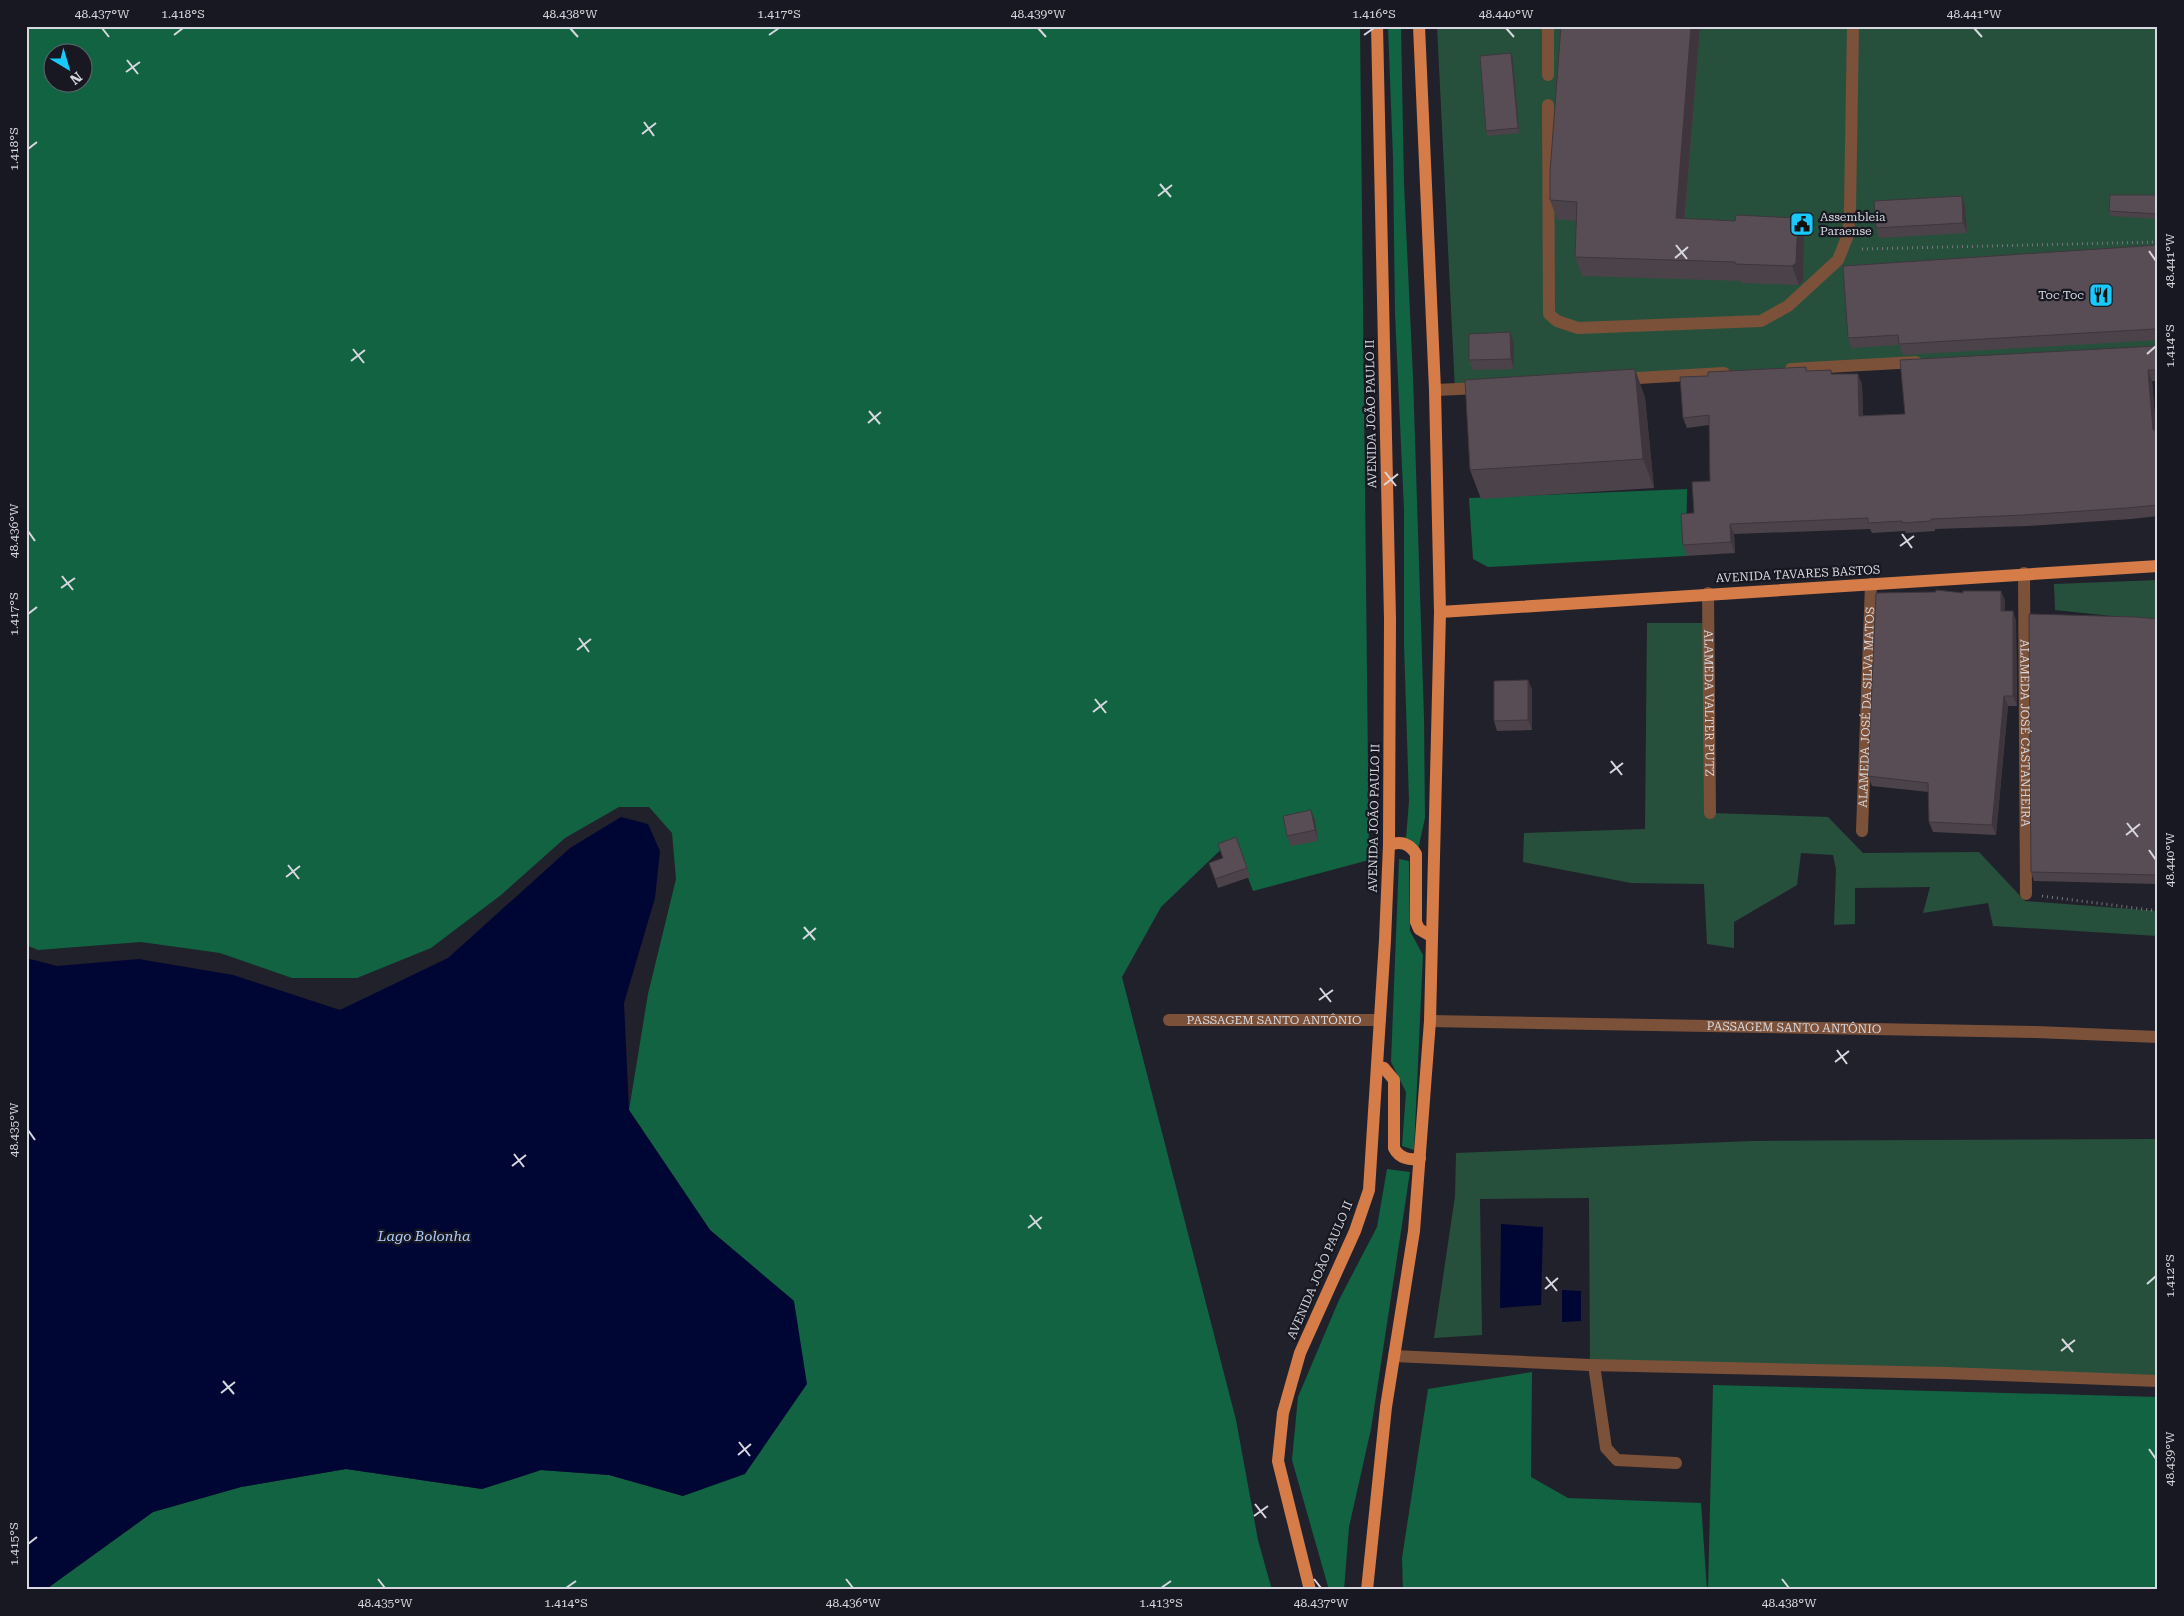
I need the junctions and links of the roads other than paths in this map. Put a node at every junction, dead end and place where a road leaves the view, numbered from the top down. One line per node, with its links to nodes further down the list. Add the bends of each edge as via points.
1 (1376, 26): 20 (main road, AVENIDA JOÃO PAULO II, via 1390,609)
2 (1419, 26): 12 (main road)
3 (1548, 26): 5 (street)
4 (1853, 26): 6 (street, via 1850,210 1844,249 1838,260 1788,306 1760,321 1578,328 1557,321 1549,314)
5 (1548, 76)
6 (1548, 104)
7 (1930, 361): 8 (street)
8 (1782, 370)
9 (1732, 373): 10 (street)
10 (1603, 380)
11 (1494, 387): 12 (street)
12 (1435, 390): 17 (main road)
13 (2158, 566): 14 (main road, AVENIDA TAVARES BASTOS)
14 (2024, 573): 15 (main road, AVENIDA TAVARES BASTOS); 21 (street, ALAMEDA JOSÉ CASTANHEIRA)
15 (1871, 584): 16 (main road, AVENIDA TAVARES BASTOS); 19 (street, ALAMEDA JOSÉ DA SILVA MATOS)
16 (1708, 593): 17 (main road, AVENIDA TAVARES BASTOS); 18 (street, ALAMEDA VALTER PUTZ)
17 (1440, 612): 22 (main road)
18 (1710, 813)
19 (1862, 831)
20 (1389, 845): 22 (main road, via 1406,844 1416,854 1416,922); 24 (main road, AVENIDA JOÃO PAULO II)
21 (2026, 894)
22 (1431, 936): 25 (main road)
23 (1169, 1020): 24 (street, PASSAGEM SANTO ANTÔNIO)
24 (1380, 1020): 27 (main road, AVENIDA JOÃO PAULO II)
25 (1430, 1021): 26 (street, PASSAGEM SANTO ANTÔNIO); 28 (main road)
26 (2158, 1036)
27 (1378, 1067): 28 (main road, via 1384,1068 1394,1080 1394,1148 1404,1158); 33 (main road, AVENIDA JOÃO PAULO II, via 1369,1190 1355,1231 1300,1353 1283,1413 1278,1461)
28 (1420, 1158): 29 (main road, via 1414,1231)
29 (1394, 1356): 30 (street); 34 (main road)
30 (1594, 1365): 31 (street); 32 (street, via 1606,1448 1617,1460)
31 (2158, 1381)
32 (1676, 1463)
33 (1310, 1590)
34 (1366, 1590)

